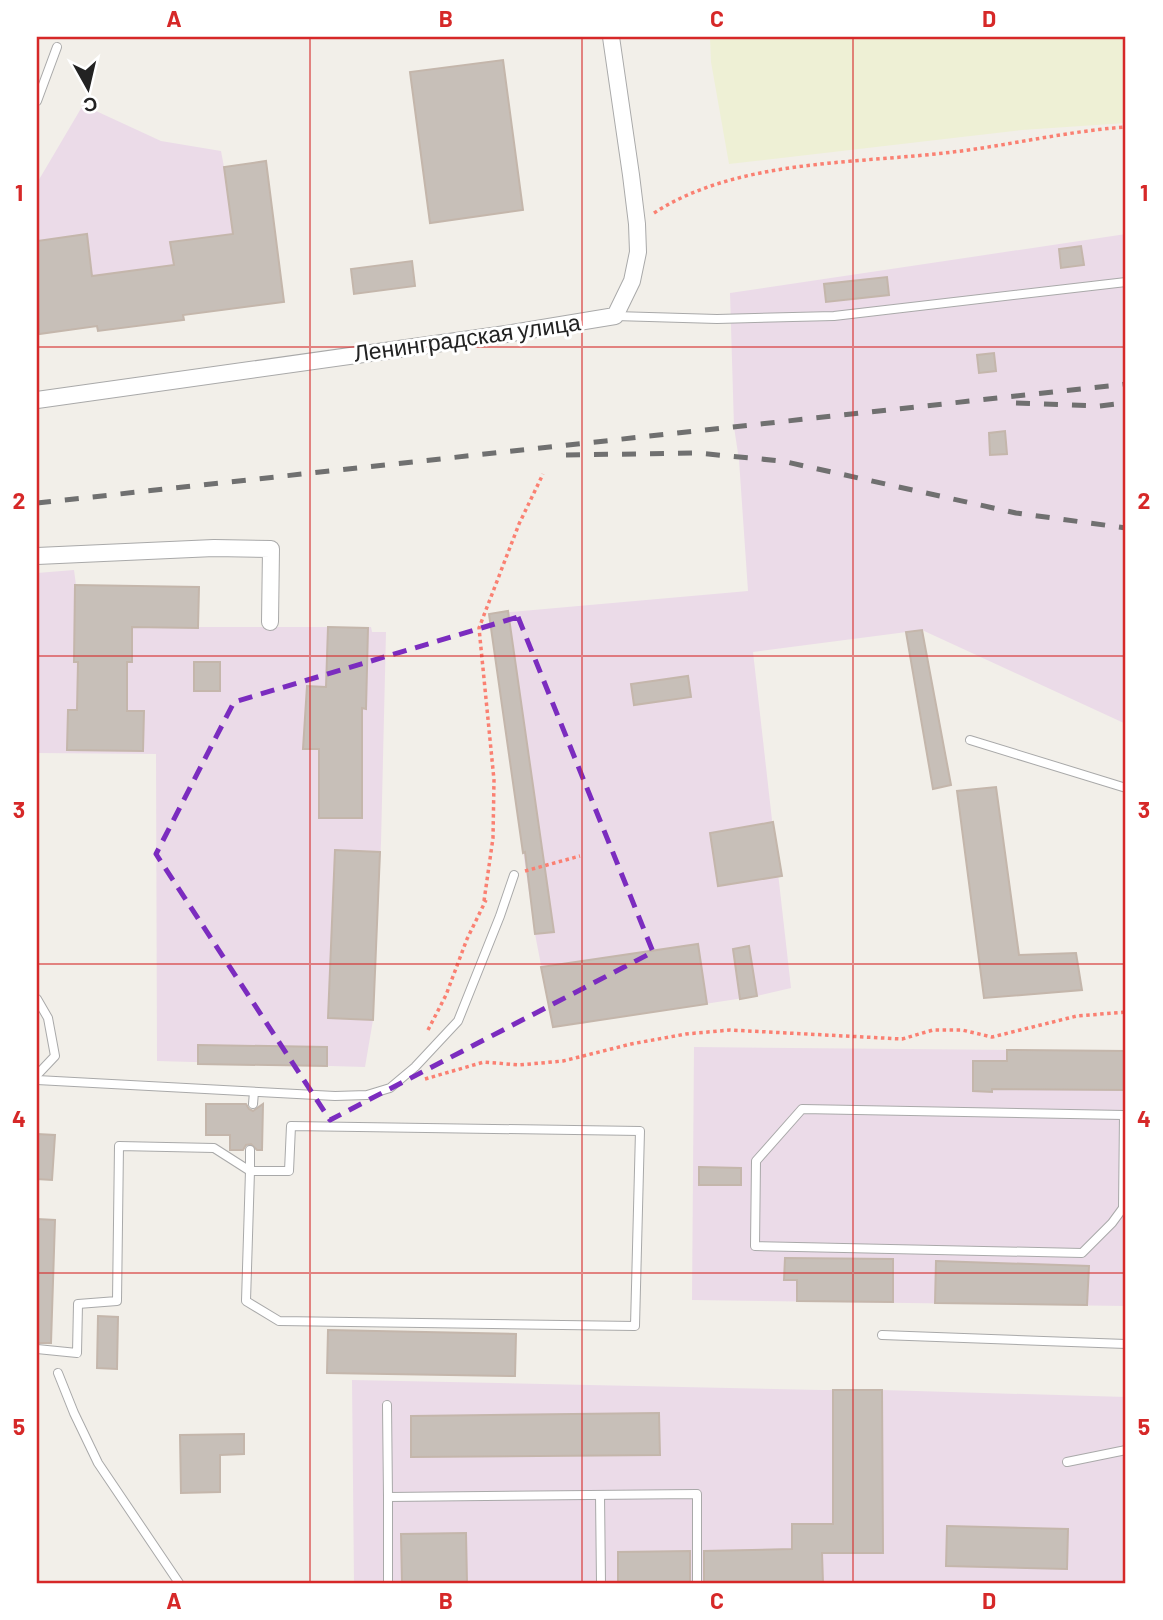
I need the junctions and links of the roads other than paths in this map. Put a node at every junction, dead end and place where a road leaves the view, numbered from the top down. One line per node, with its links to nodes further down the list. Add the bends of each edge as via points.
1 (611, 37): 5 (street, via 638,251 632,281)
2 (57, 47): 3 (lane)
3 (37, 101)
4 (1126, 282): 5 (lane, via 834,316)
5 (615, 316): 6 (street, Ленинградская улица)
6 (37, 400)
7 (37, 556): 8 (street, via 271,549)
8 (270, 622)
9 (970, 740): 10 (lane)
10 (1126, 788)
11 (514, 874): 14 (lane, via 458,1021 390,1088 368,1096)
12 (37, 999): 13 (lane, via 48,1018 55,1056)
13 (37, 1078): 14 (lane)
14 (254, 1092): 15 (lane)
15 (253, 1104)
16 (250, 1150): 17 (lane)
17 (250, 1171): 17 (lane, via 289,1171 290,1126 640,1131 635,1326 279,1321 246,1301); 21 (lane, via 214,1148 119,1146 117,1301 78,1304 77,1353)
18 (1125, 1208): 18 (lane, via 1082,1253 755,1246 756,1161 802,1109 1124,1115)
19 (882, 1335): 20 (lane)
20 (1126, 1344)
21 (37, 1349)
22 (58, 1373): 28 (lane, via 98,1464)
23 (387, 1405): 27 (lane)
24 (1126, 1450): 25 (lane)
25 (1067, 1462)
26 (600, 1495): 27 (lane); 30 (lane); 31 (lane, via 696,1494)
27 (388, 1497): 29 (lane)
28 (179, 1583)
29 (388, 1583)
30 (601, 1583)
31 (696, 1583)

